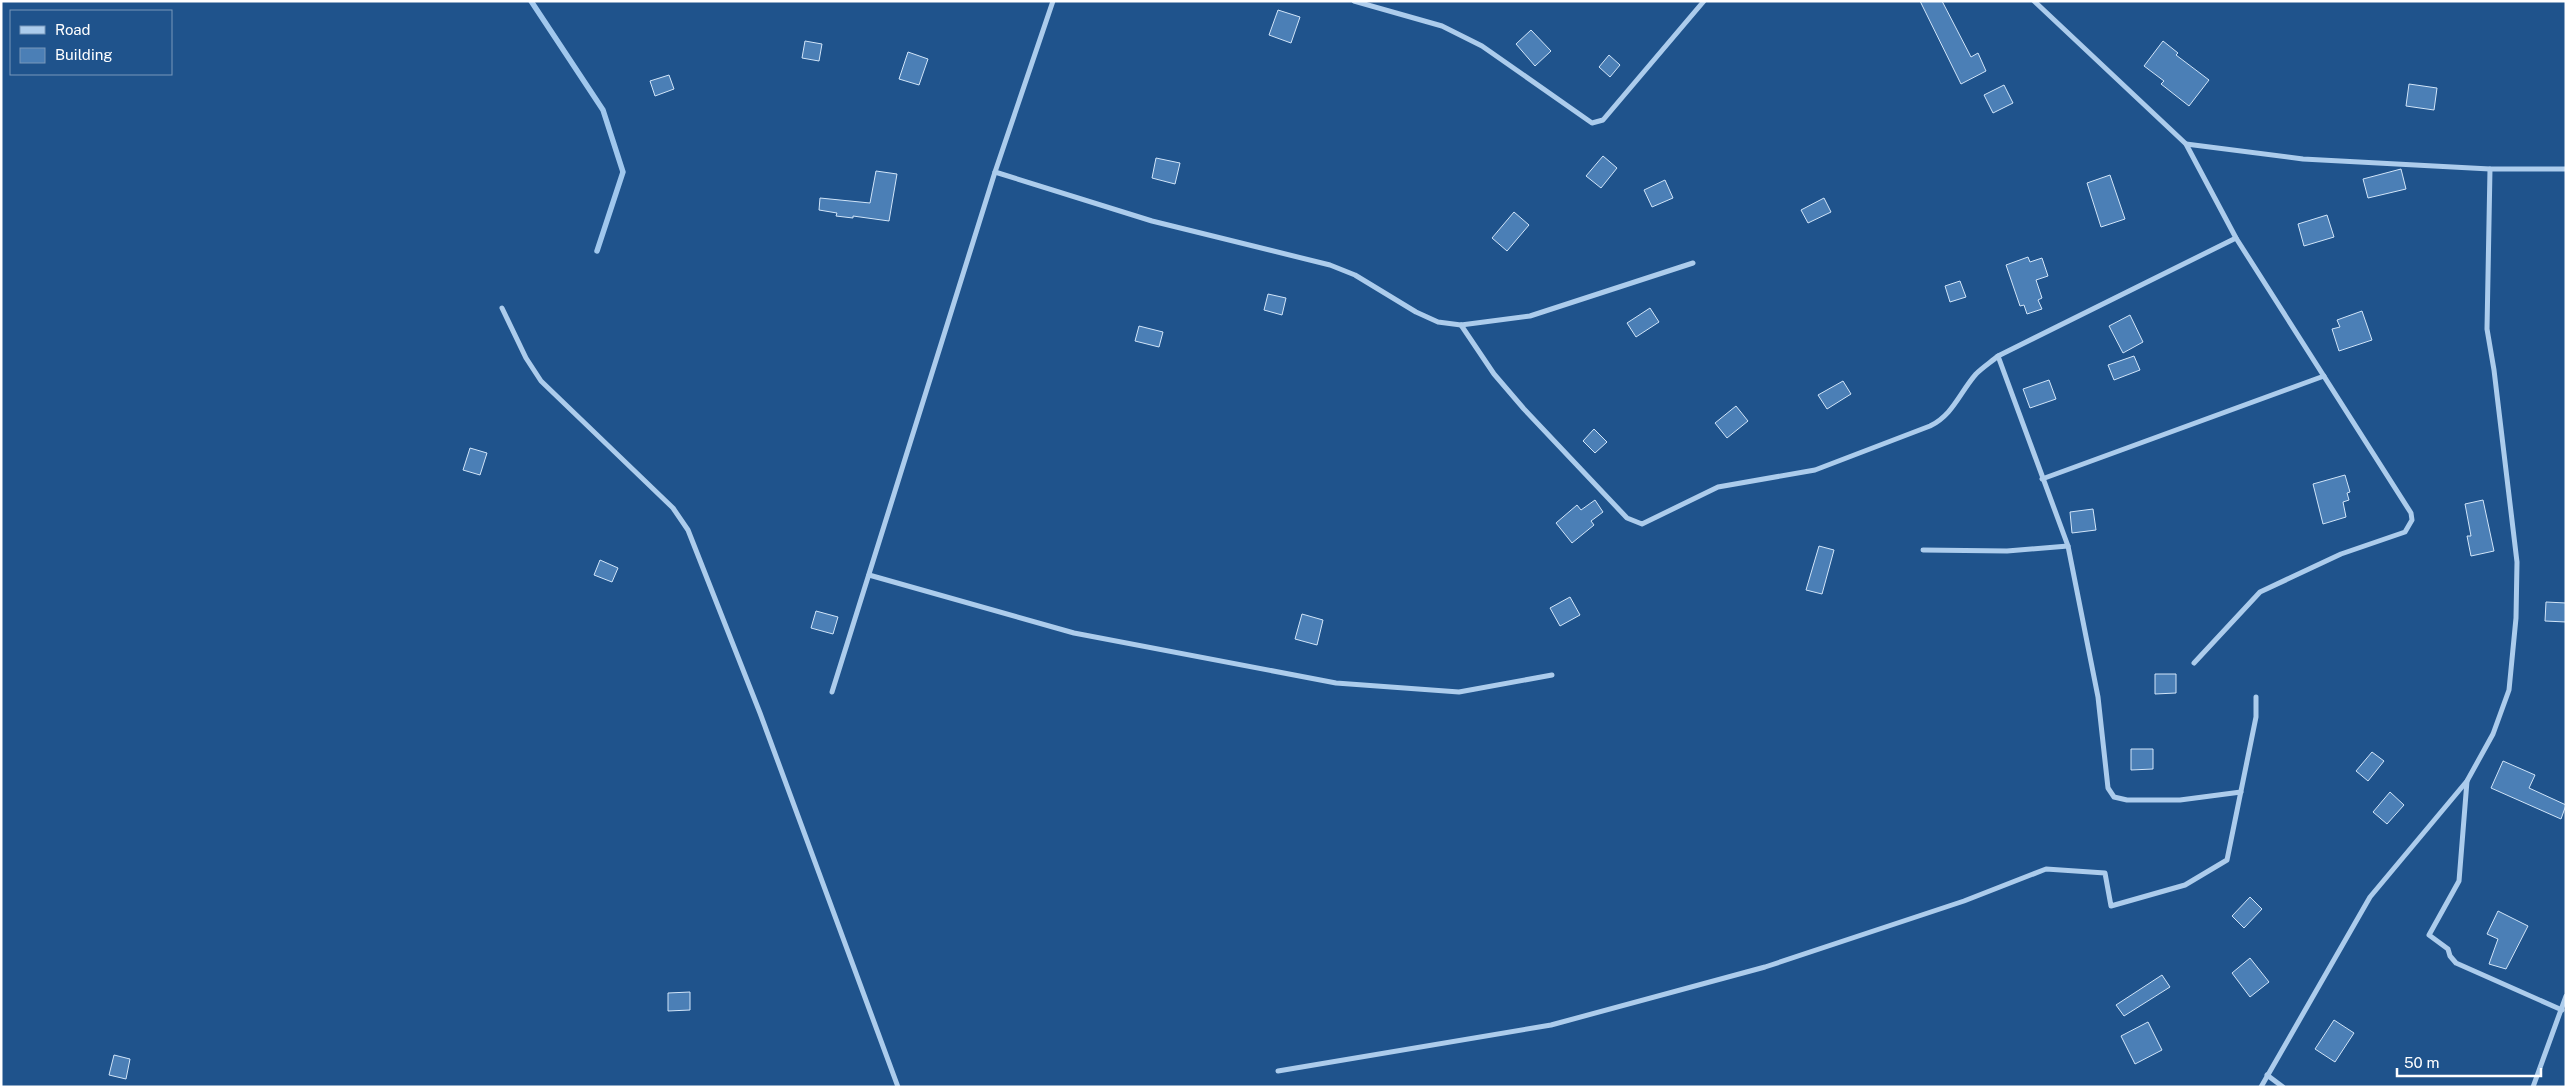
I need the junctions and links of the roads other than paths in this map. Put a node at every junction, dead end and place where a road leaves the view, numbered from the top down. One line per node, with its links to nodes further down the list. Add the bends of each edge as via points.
1 (1053, 1): 8 (street)
2 (1354, 1): 3 (street, via 1442,26 1482,46 1592,123 1604,120)
3 (1704, 1)
4 (2034, 1): 5 (street)
5 (2186, 144): 6 (street, via 2303,159); 9 (street)
6 (2490, 169): 7 (street); 23 (street, via 2487,329 2517,562 2516,618 2509,690 2494,734)
7 (2566, 169)
8 (995, 172): 12 (street, via 1152,221 1330,265 1355,275 1416,312 1438,322); 18 (street)
9 (2236, 238): 13 (street); 14 (street)
10 (1693, 263): 12 (street, via 1530,316)
11 (502, 308): 29 (street, via 541,381 673,508 688,530 760,713)
12 (1461, 325): 13 (street, via 1494,374 1524,409 1627,518 1642,524 1718,487 1815,470 1930,426 1952,409 1976,374)
13 (1998, 356): 15 (street)
14 (2324, 376): 15 (street); 19 (street, via 2411,513 2409,527 2405,532 2342,554 2260,592)
15 (2042, 479): 16 (street)
16 (2068, 546): 17 (street, via 2007,551); 24 (street, via 2098,697 2111,793 2120,800 2180,800)
17 (1923, 550)
18 (869, 575): 20 (street, via 1074,633 1336,683 1459,692); 21 (street)
19 (2194, 663)
20 (1552, 675)
21 (832, 692)
22 (2256, 697): 24 (street, via 2256,717)
23 (2467, 781): 26 (street, via 2459,881 2429,935 2448,949 2456,963); 28 (street, via 2370,897)
24 (2241, 792): 27 (street, via 2227,860 2185,885 2120,904 2111,906 2106,873 2046,869 1964,901 1765,967 1551,1025)
25 (2566, 996): 26 (street)
26 (2562, 1010): 32 (street)
27 (1278, 1071)
28 (2267, 1075): 30 (street); 31 (street)
29 (898, 1087)
30 (2260, 1087)
31 (2283, 1087)
32 (2533, 1087)

